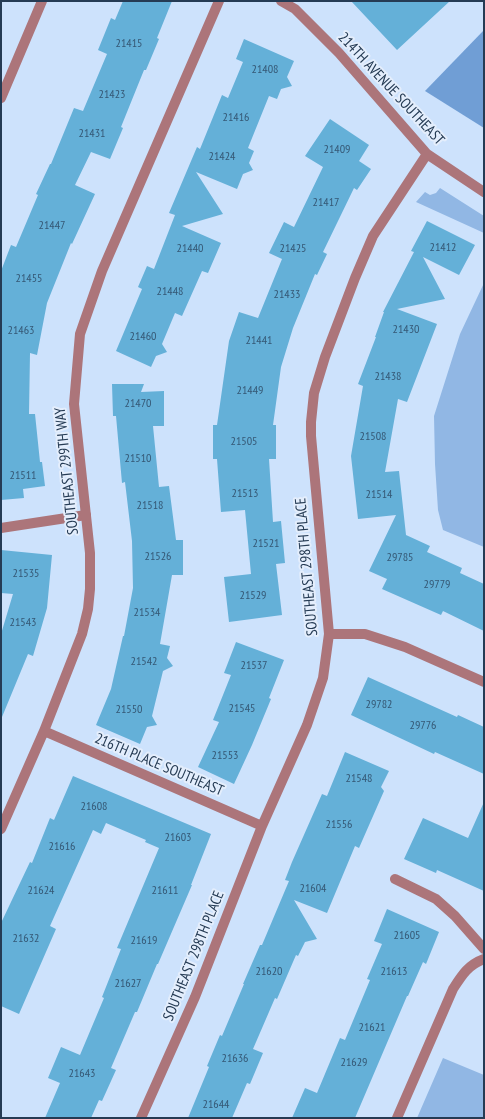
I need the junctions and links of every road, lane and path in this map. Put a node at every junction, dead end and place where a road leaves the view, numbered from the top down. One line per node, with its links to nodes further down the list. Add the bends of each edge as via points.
1 (42, 1): 4 (street)
2 (219, 1): 7 (street, SOUTHEAST 299TH WAY, via 102,271 80,334 74,404)
3 (281, 1): 5 (street, 214TH AVENUE SOUTHEAST, via 295,9 338,53)
4 (1, 98)
5 (427, 154): 6 (street, 214TH AVENUE SOUTHEAST); 9 (street, SOUTHEAST 298TH PLACE, via 373,236 314,393 311,436)
6 (484, 192)
7 (86, 515): 8 (street); 11 (street, SOUTHEAST 299TH WAY, via 90,553 88,609 82,634)
8 (1, 528)
9 (329, 634): 10 (street, via 366,634 405,647); 12 (street, SOUTHEAST 298TH PLACE, via 323,678 307,725)
10 (484, 682)
11 (44, 731): 12 (street, 216TH PLACE SOUTHEAST); 13 (street, SOUTHEAST 299TH WAY)
12 (262, 826): 17 (street, SOUTHEAST 298TH PLACE, via 194,997)
13 (1, 829)
14 (395, 879): 15 (street, via 436,899 456,916)
15 (484, 949)
16 (484, 959): 18 (street, via 473,963 453,989)
17 (141, 1118)
18 (397, 1118)

